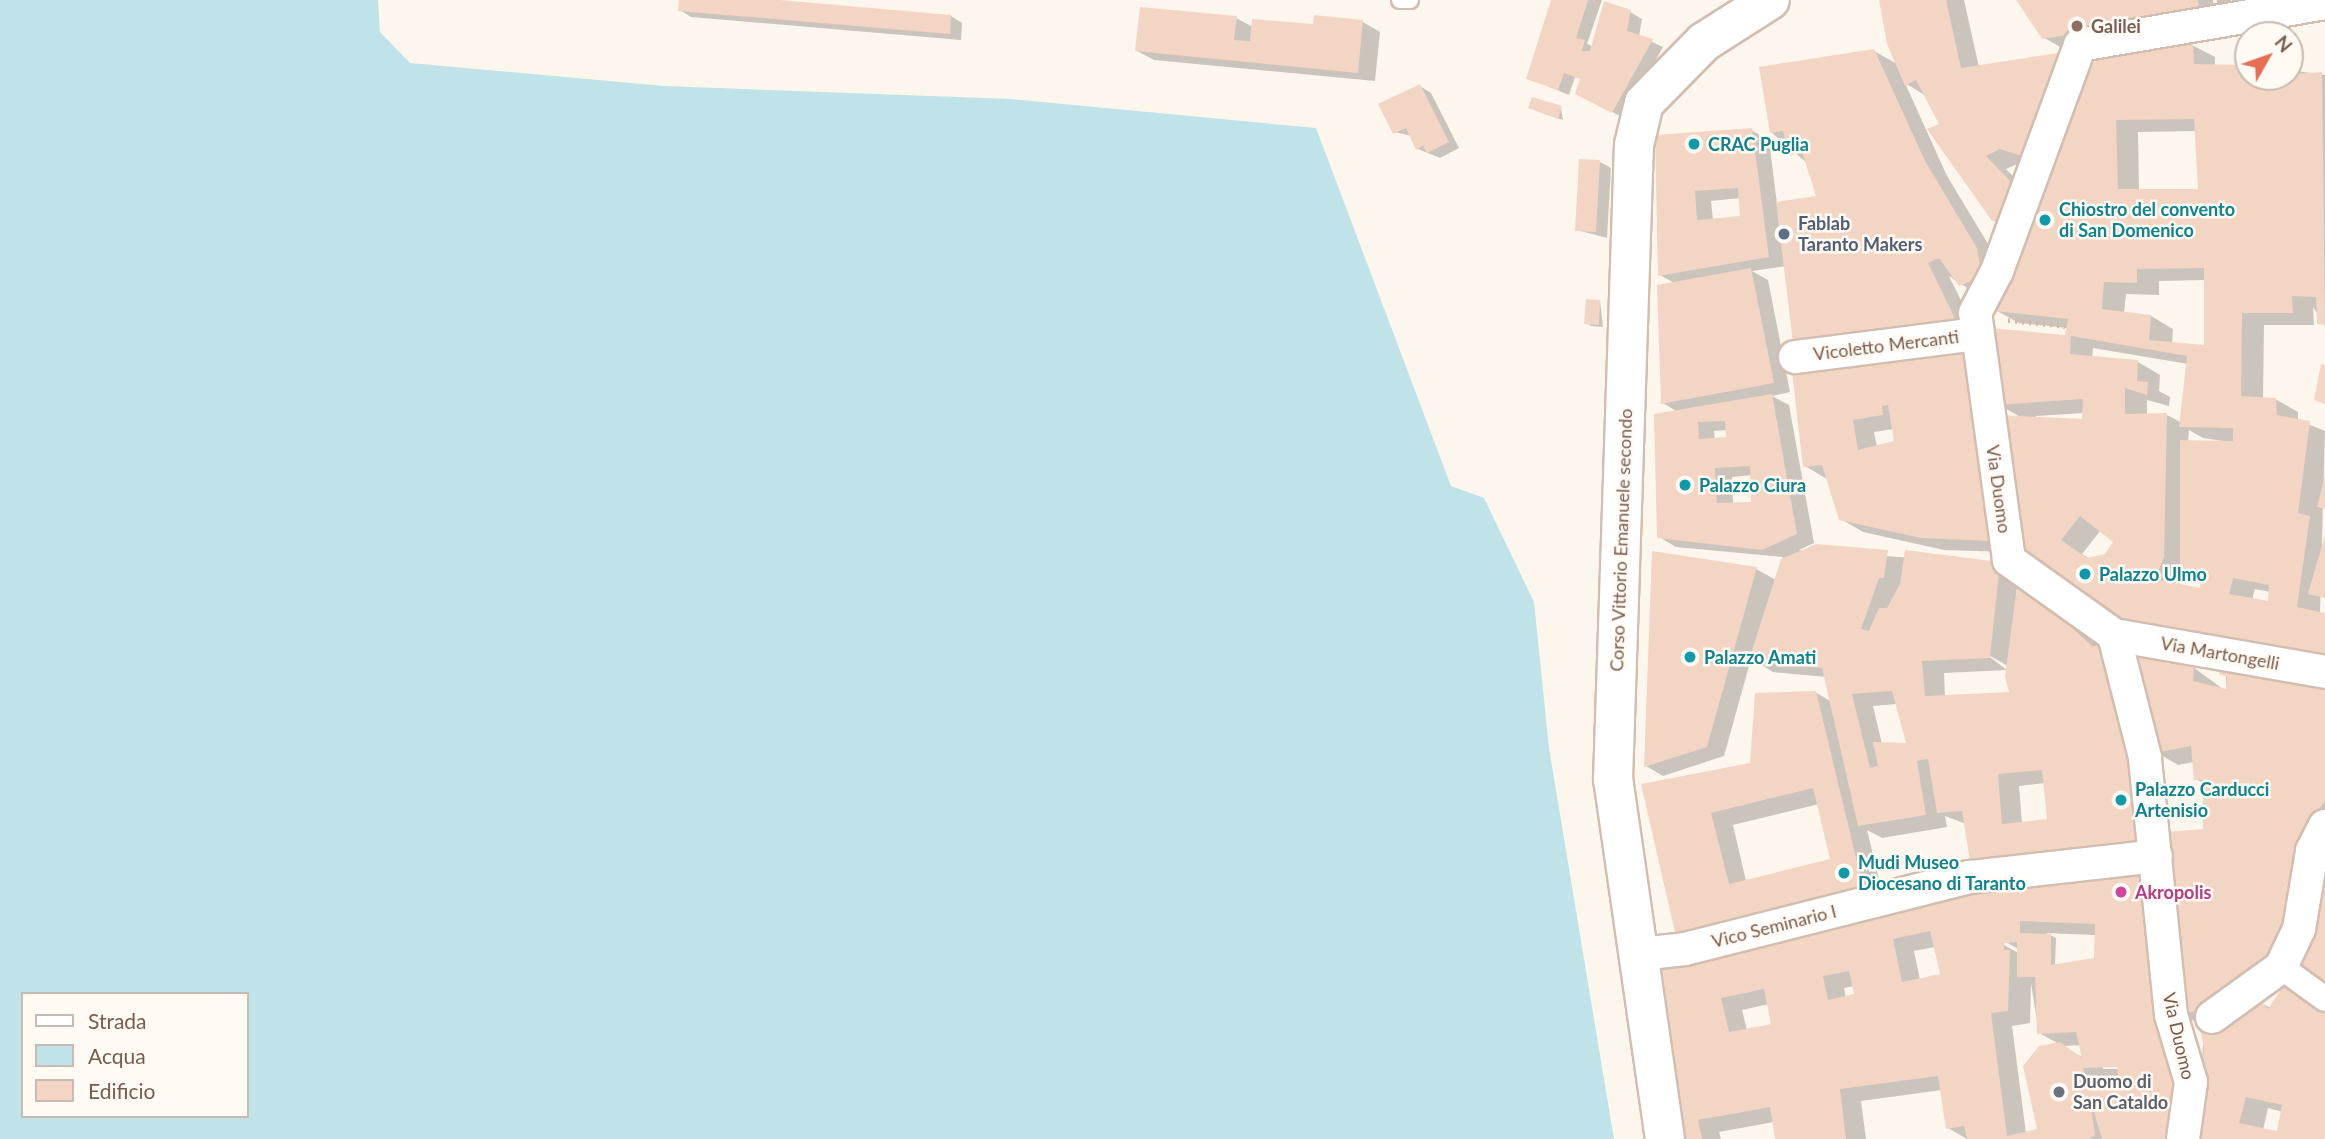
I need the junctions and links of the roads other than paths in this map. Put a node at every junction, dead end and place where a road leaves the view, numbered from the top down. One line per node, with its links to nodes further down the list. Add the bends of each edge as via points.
1 (1400, 0): 2 (lane)
2 (1410, 0)
3 (1770, 0): 12 (main road, Corso Vittorio Emanuele secondo, via 1704,42 1644,103 1634,145 1613,780)
4 (2325, 3): 5 (street, Via Duomo)
5 (2248, 8): 6 (street, Via Duomo, via 2080,46)
6 (1977, 325): 7 (street, Vicoletto Mercanti); 8 (street, Via Duomo, via 2009,560)
7 (1795, 357)
8 (2114, 635): 9 (street, Via Martongelli); 11 (street, Via Duomo, via 2145,757)
9 (2325, 672)
10 (2325, 826): 13 (street, via 2312,851 2299,929)
11 (2156, 856): 12 (street, Vico Seminario I, via 1970,877 1685,949); 17 (street, Via Duomo, via 2171,1015 2191,1082)
12 (1640, 954): 16 (main road, Corso Vittorio Emanuele secondo)
13 (2281, 967): 14 (street); 15 (street)
14 (2325, 999)
15 (2212, 1017)
16 (1665, 1139)
17 (2183, 1139)

